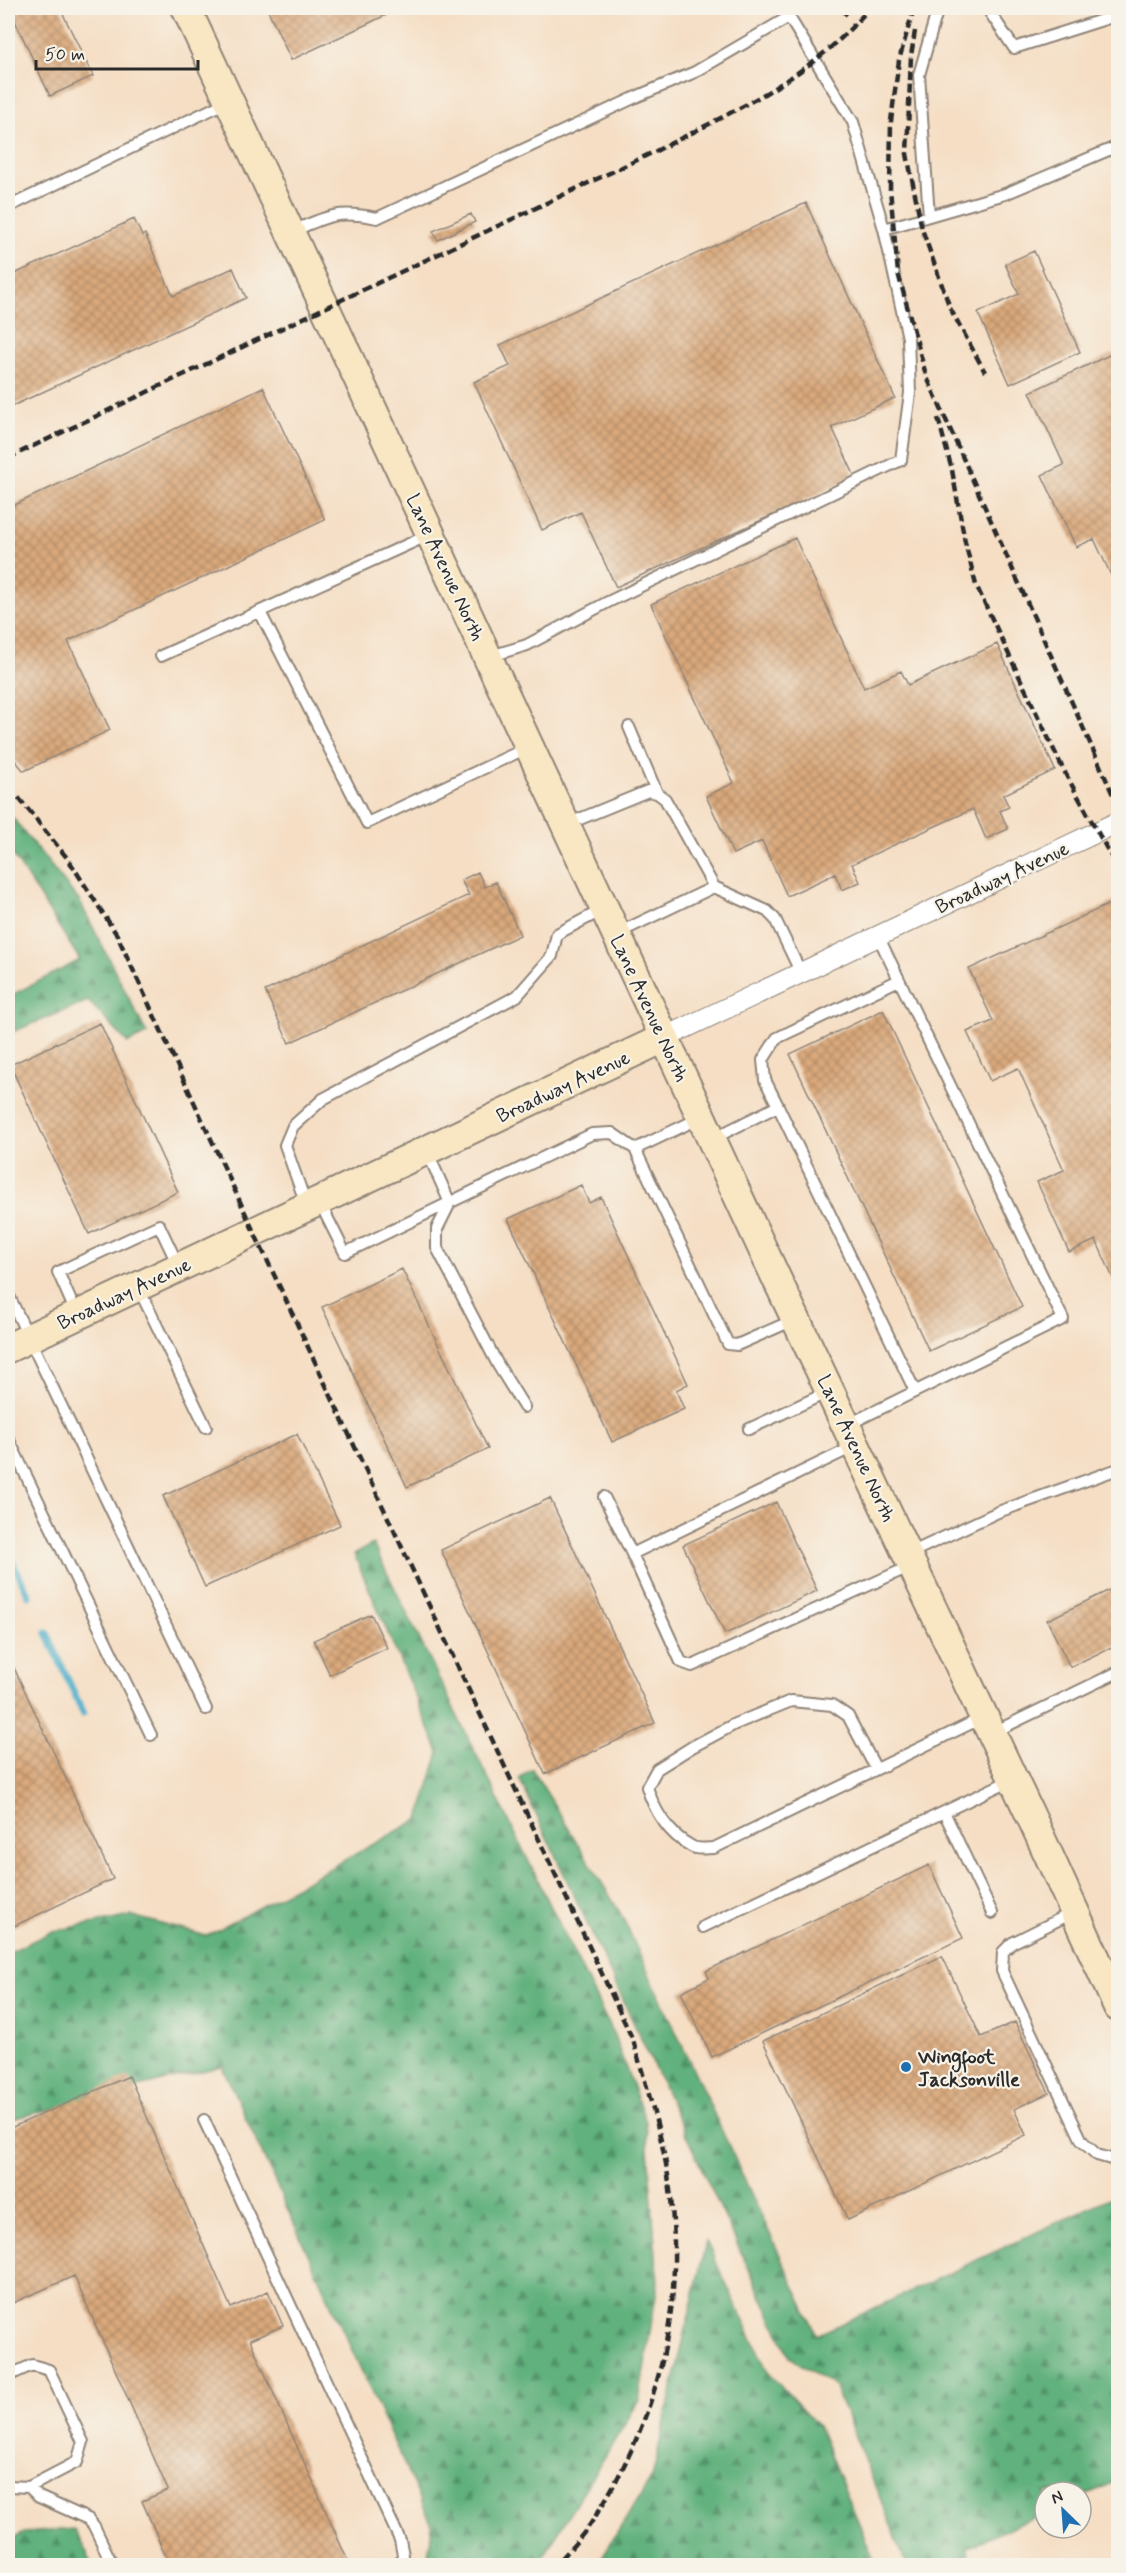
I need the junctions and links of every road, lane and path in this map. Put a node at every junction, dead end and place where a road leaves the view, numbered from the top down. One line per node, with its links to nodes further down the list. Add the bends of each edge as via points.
1 (186, 8): 6 (main road, Lane Avenue North)
2 (938, 8): 9 (lane, via 919,75)
3 (987, 8): 5 (lane, via 1014,48)
4 (786, 12): 10 (lane, via 853,122); 11 (lane, via 695,72 377,218 332,214)
5 (1119, 15)
6 (230, 101): 8 (lane); 11 (main road, Lane Avenue North)
7 (1119, 146): 9 (lane, via 1005,194)
8 (8, 207)
9 (929, 216): 10 (lane)
10 (884, 229): 15 (lane, via 908,338 910,393 901,460 527,645)
11 (291, 232): 12 (main road, Lane Avenue North)
12 (431, 534): 13 (lane); 15 (main road, Lane Avenue North)
13 (260, 612): 14 (lane); 17 (lane, via 367,823)
14 (161, 656)
15 (488, 657): 17 (main road, Lane Avenue North)
16 (629, 727): 18 (lane)
17 (530, 747): 20 (main road, Lane Avenue North)
18 (657, 793): 20 (lane, via 648,791); 21 (lane, via 665,800)
19 (1119, 822): 23 (street, Broadway Avenue)
20 (566, 825): 22 (main road, Lane Avenue North)
21 (714, 887): 22 (lane); 24 (lane, via 767,911 775,919)
22 (610, 921): 26 (main road, Lane Avenue North); 32 (lane, via 557,934 552,956 517,996 324,1099 293,1126 285,1145)
23 (878, 936): 24 (street, Broadway Avenue); 25 (lane)
24 (801, 973): 26 (street, Broadway Avenue)
25 (899, 980): 27 (lane, via 777,1038 763,1060 765,1080); 40 (lane, via 1063,1319)
26 (664, 1038): 28 (main road, Lane Avenue North); 30 (main road, Broadway Avenue)
27 (778, 1106): 28 (lane); 40 (lane)
28 (706, 1128): 29 (lane); 37 (main road, Lane Avenue North)
29 (635, 1149): 31 (lane, via 612,1133 592,1134); 37 (lane, via 728,1344 737,1345)
30 (427, 1150): 31 (lane); 32 (main road, Broadway Avenue)
31 (450, 1203): 32 (lane, via 345,1253); 41 (lane, via 437,1229 437,1248)
32 (313, 1204): 33 (main road, Broadway Avenue)
33 (179, 1267): 34 (main road, Broadway Avenue); 36 (lane, via 159,1225 58,1272)
34 (138, 1287): 36 (main road, Broadway Avenue); 42 (lane)
35 (8, 1294): 38 (lane)
36 (77, 1315): 38 (main road, Broadway Avenue)
37 (796, 1318): 39 (main road, Lane Avenue North)
38 (18, 1343): 51 (lane)
39 (831, 1391): 43 (lane); 44 (main road, Lane Avenue North)
40 (915, 1392): 44 (lane)
41 (524, 1407)
42 (206, 1427)
43 (749, 1428)
44 (851, 1435): 48 (lane); 49 (main road, Lane Avenue North)
45 (8, 1438): 53 (lane)
46 (1119, 1469): 49 (lane, via 998,1512)
47 (604, 1497): 48 (lane)
48 (632, 1554): 49 (lane, via 681,1662 692,1666)
49 (910, 1560): 52 (main road, Lane Avenue North)
50 (1119, 1672): 52 (lane)
51 (206, 1709)
52 (988, 1725): 54 (lane); 55 (main road, Lane Avenue North)
53 (151, 1736)
54 (876, 1769): 54 (lane, via 714,1848 692,1848 669,1828 653,1805 647,1787 657,1769 692,1747 791,1701 832,1705 848,1716)
55 (1014, 1779): 56 (lane); 57 (main road, Lane Avenue North)
56 (944, 1812): 58 (lane); 59 (lane)
57 (1074, 1912): 60 (main road, Lane Avenue North); 62 (lane, via 1012,1943 1003,1953 1002,1971 1083,2141 1097,2155)
58 (992, 1913)
59 (703, 1927)
60 (1119, 2007)
61 (204, 2120): 67 (lane, via 400,2540)
62 (1119, 2161)
63 (8, 2376): 65 (lane, via 32,2365 49,2370 82,2442 77,2462)
64 (8, 2486): 65 (lane)
65 (29, 2487): 66 (lane, via 39,2496 88,2519)
66 (113, 2565)
67 (400, 2565)

